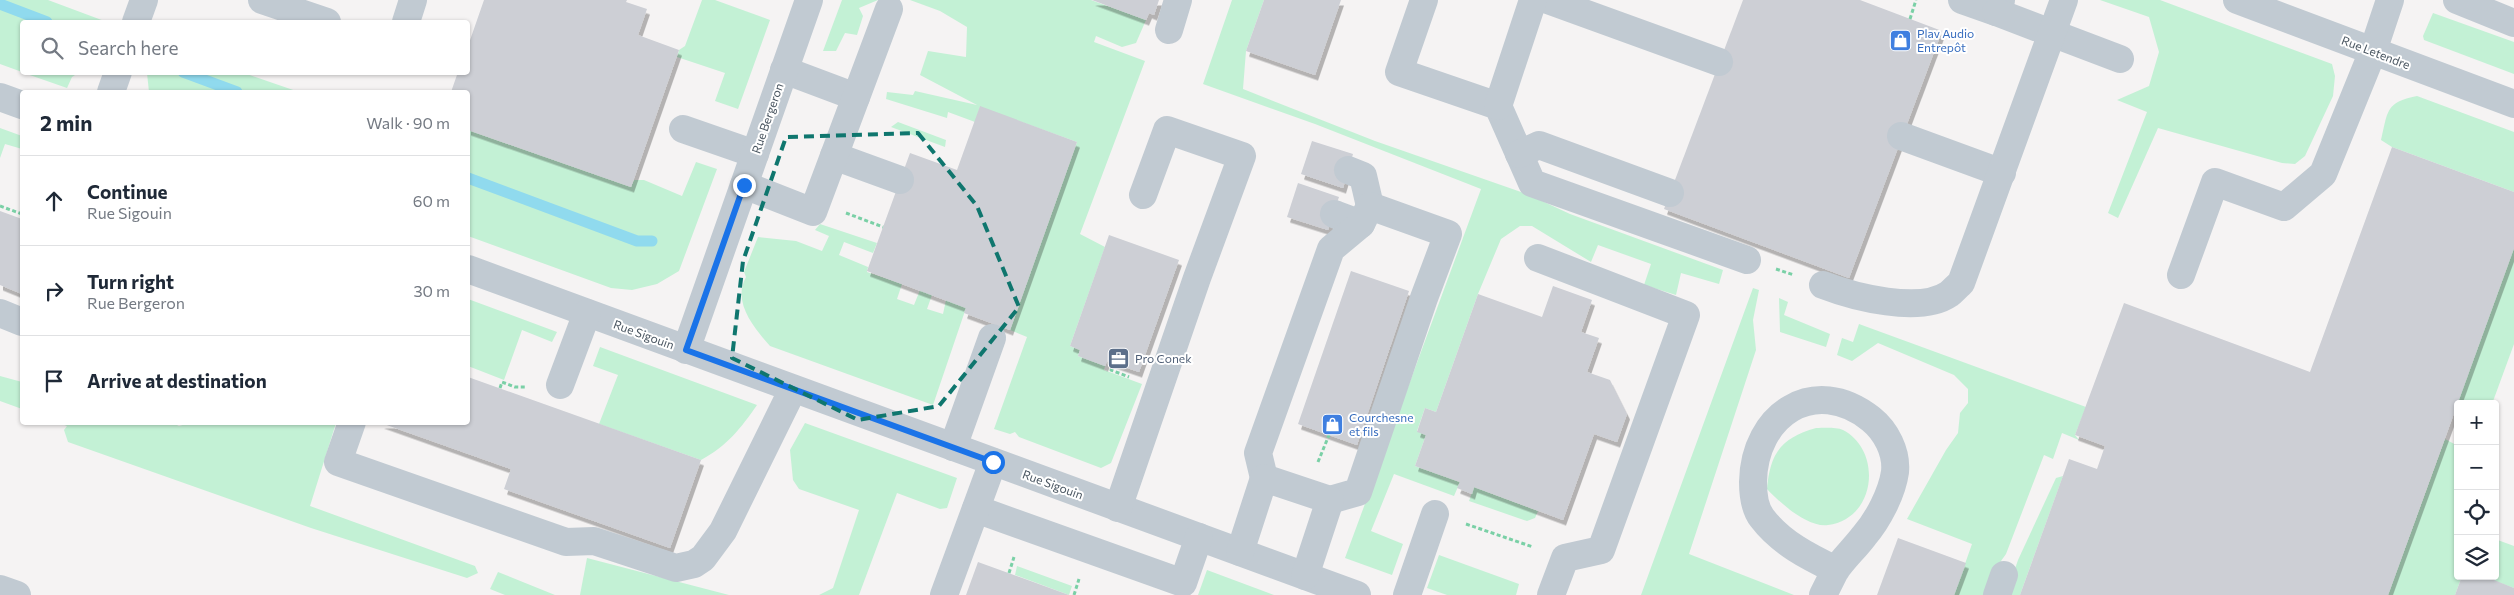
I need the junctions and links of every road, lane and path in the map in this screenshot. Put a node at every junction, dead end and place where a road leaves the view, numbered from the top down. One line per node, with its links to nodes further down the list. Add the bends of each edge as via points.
1 (144, 0): 18 (street)
2 (262, 0): 19 (street)
3 (413, 0): 20 (street)
4 (809, 0): 27 (street, Rue Bergeron)
5 (1178, 0): 22 (street)
6 (1424, 0): 34 (street, via 1399,72)
7 (1533, 0): 34 (street)
8 (1548, 0): 26 (street)
9 (1916, 0): 17 (path)
10 (1962, 0): 15 (street)
11 (2064, 0): 23 (street)
12 (2237, 0): 24 (street, Rue Letendre)
13 (2390, 0): 24 (street)
14 (2457, 0): 21 (street)
15 (1998, 6): 23 (street)
16 (889, 9): 31 (street)
17 (1910, 19)
18 (137, 20)
19 (321, 20)
20 (407, 20)
21 (2514, 22)
22 (1168, 30)
23 (2052, 33): 25 (street); 41 (street)
24 (2373, 51): 33 (street, Rue Letendre); 55 (street, via 2323,174 2284,207 2215,182)
25 (2120, 59)
26 (1719, 62)
27 (784, 70): 31 (street); 37 (street, Rue Bergeron)
28 (117, 75): 29 (street)
29 (112, 90)
30 (0, 97): 32 (street)
31 (856, 97): 39 (street)
32 (20, 104)
33 (2514, 104)
34 (1498, 106): 38 (street)
35 (683, 128): 37 (street)
36 (1902, 136): 41 (street)
37 (755, 154): 43 (street, Rue Bergeron)
38 (1519, 154): 44 (street, via 1540,145); 53 (street, via 1532,183)
39 (834, 156): 42 (street); 46 (street)
40 (1348, 170): 50 (street, via 1363,176)
41 (2002, 173): 56 (street, via 1966,273 1949,294 1910,303 1844,293)
42 (900, 180)
43 (744, 185): 46 (street, via 813,212); 61 (street, Rue Bergeron)
44 (1670, 192)
45 (1143, 195): 75 (street, via 1167,130 1242,156)
46 (817, 203): 51 (path)
47 (0, 206): 48 (path)
48 (20, 213)
49 (1334, 214): 50 (street)
50 (1366, 215): 73 (street, via 1331,248 1258,453); 74 (street, via 1448,234 1358,492)
51 (883, 227)
52 (1538, 258): 80 (street, via 1686,315 1601,550)
53 (1747, 260): 56 (path)
54 (470, 270): 57 (street, Rue Sigouin)
55 (2181, 274)
56 (1823, 285)
57 (587, 313): 61 (street, Rue Sigouin); 64 (street)
58 (0, 314): 59 (street)
59 (20, 321)
60 (992, 338): 71 (street)
61 (686, 350): 67 (street, Rue Sigouin)
62 (1114, 363): 63 (path, via 1111,370)
63 (1135, 379)
64 (560, 385)
65 (515, 387): 66 (path, via 502,382)
66 (500, 388)
67 (792, 389): 68 (street, via 724,531 703,558 694,564 676,568 594,541 566,542 338,462); 71 (street, Rue Sigouin)
68 (351, 425)
69 (1329, 435): 70 (path)
70 (1324, 446)
71 (953, 448): 72 (street, Rue Sigouin)
72 (993, 462): 75 (street, Rue Sigouin); 76 (street)
73 (1264, 478): 74 (street); 79 (street)
74 (1330, 500): 84 (street)
75 (1118, 508): 78 (street, Rue Sigouin)
76 (976, 509): 87 (street); 89 (street)
77 (1435, 514): 80 (path); 92 (street)
78 (1199, 537): 79 (street, Rue Sigouin); 87 (street)
79 (1240, 552): 84 (street, Rue Sigouin)
80 (1565, 558): 93 (street)
81 (1012, 564): 83 (path)
82 (1836, 570): 82 (street, via 1870,528 1891,489 1895,470 1890,442 1881,427 1862,412 1838,401 1814,400 1793,406 1774,421 1758,452 1753,470 1753,493 1761,517 1775,533 1798,550); 94 (street)
83 (1009, 573)
84 (1305, 576): 91 (street, Rue Sigouin)
85 (1077, 587): 90 (path)
86 (0, 589): 88 (street)
87 (1181, 589)
88 (17, 595)
89 (944, 595)
90 (1074, 595)
91 (1357, 595)
92 (1407, 595)
93 (1551, 595)
94 (1823, 595)

